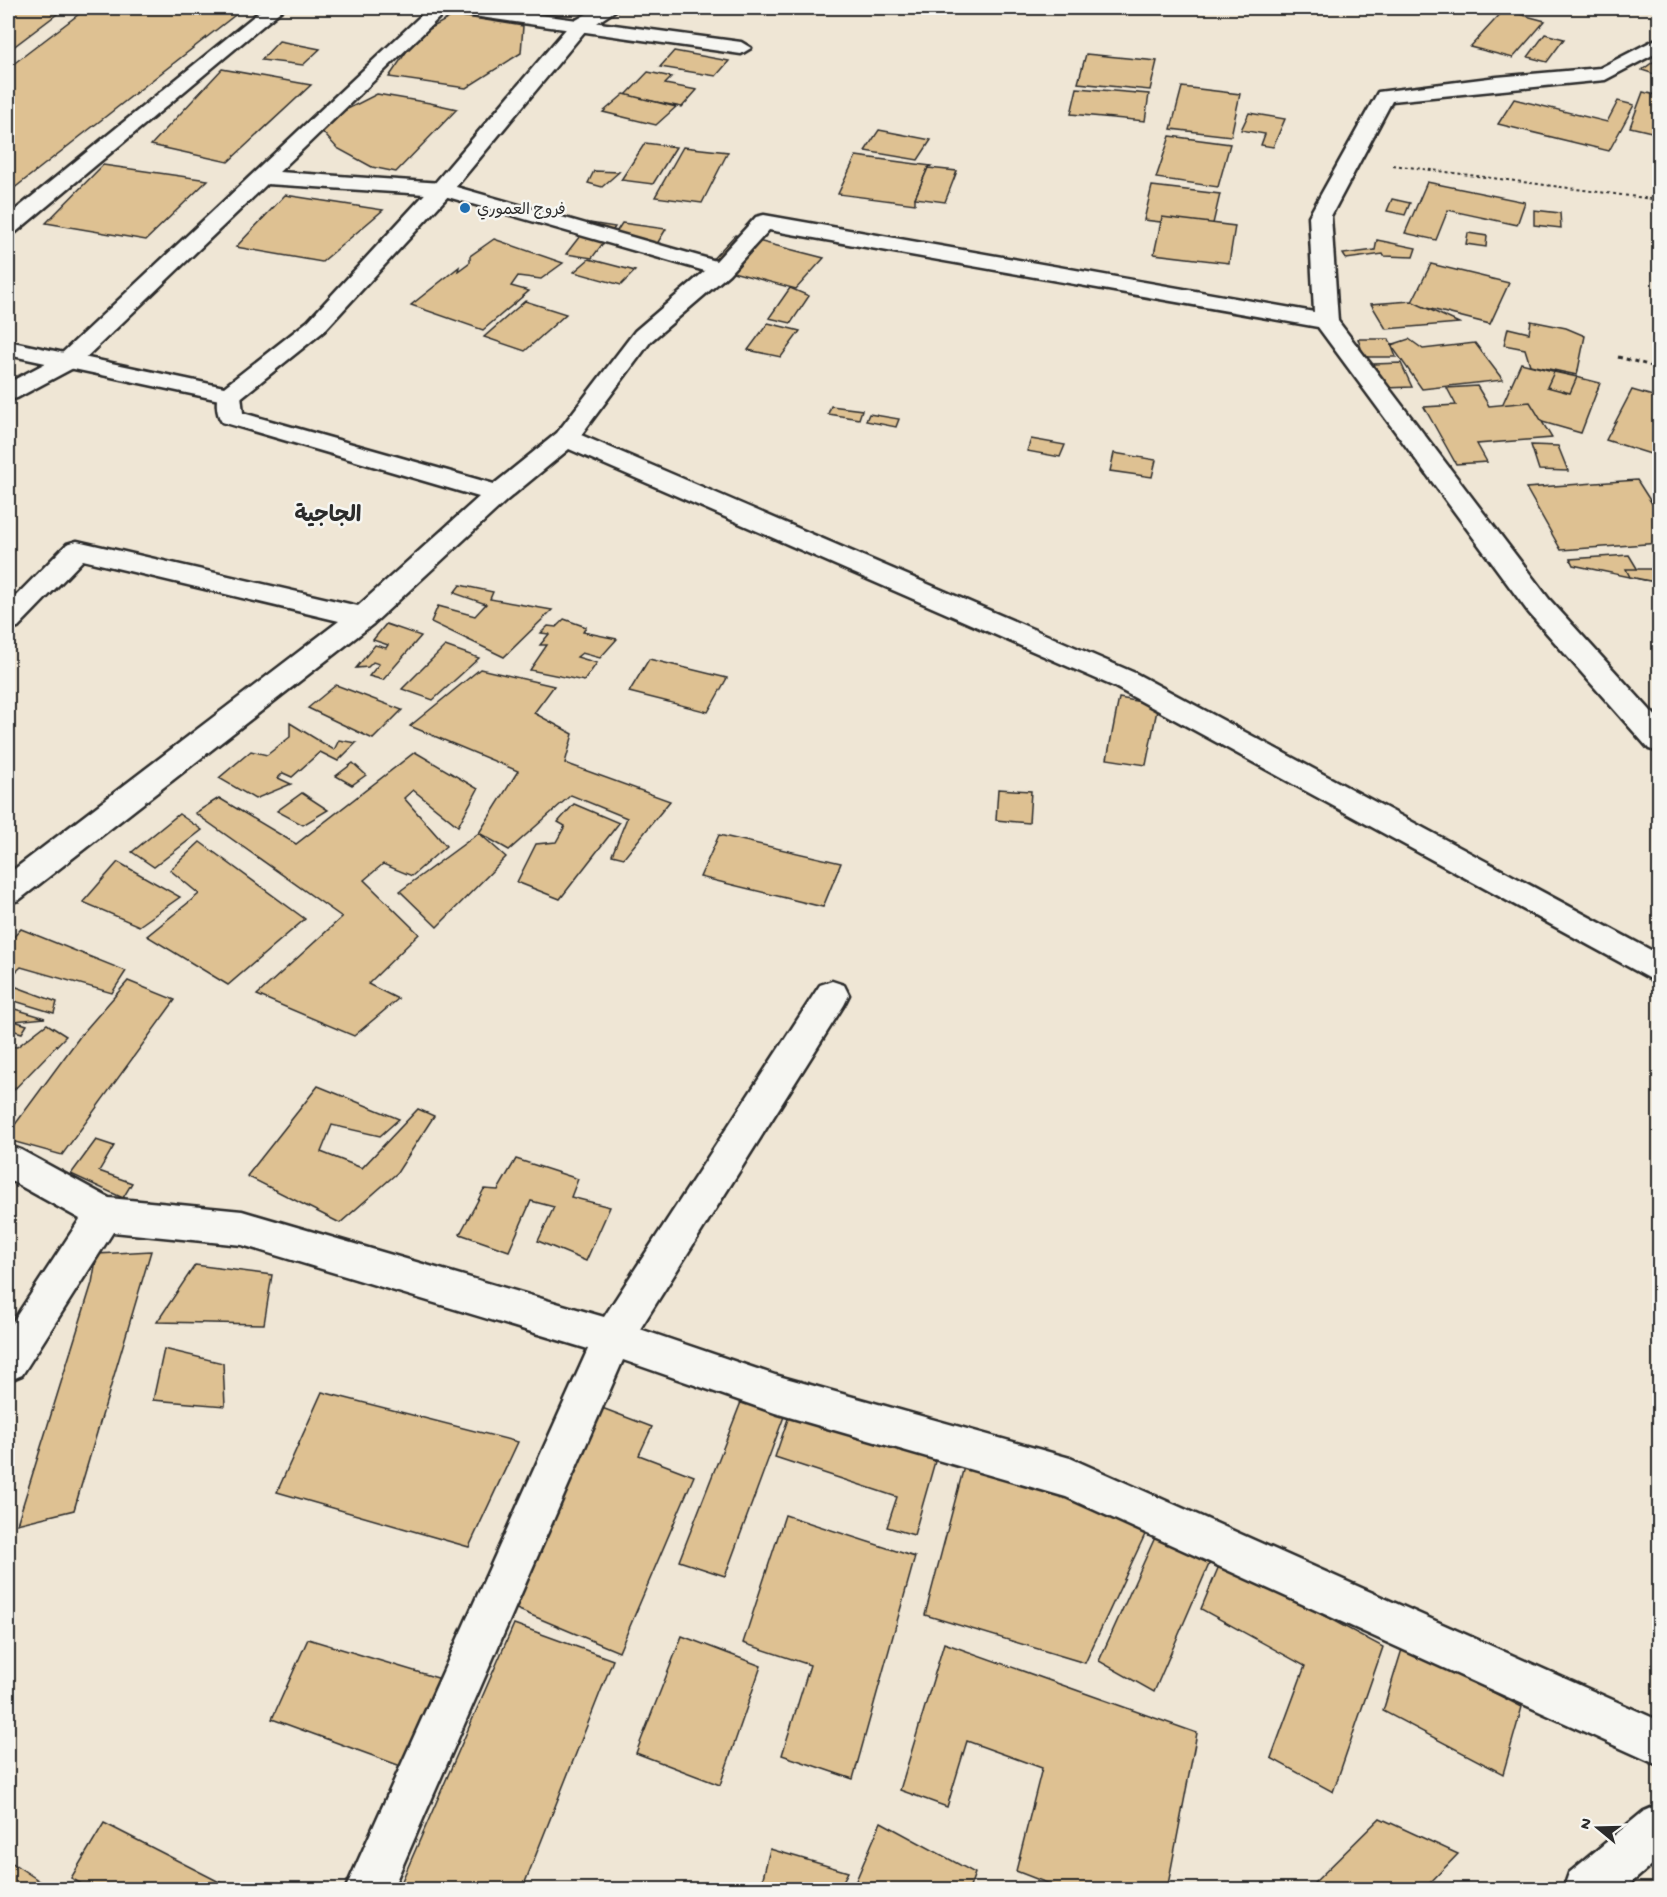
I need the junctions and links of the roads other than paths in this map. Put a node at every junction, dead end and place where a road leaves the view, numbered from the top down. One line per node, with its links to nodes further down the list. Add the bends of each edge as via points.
1 (275, 8): 10 (street)
2 (439, 8): 8 (street)
3 (450, 8): 5 (street)
4 (610, 8): 5 (street)
5 (578, 27): 7 (street); 9 (street)
6 (1659, 43): 12 (street, via 1605,74 1385,96 1320,216)
7 (741, 48)
8 (261, 177): 9 (street); 14 (street)
9 (442, 189): 11 (street); 16 (street, via 316,326)
10 (8, 227)
11 (722, 269): 12 (street, via 764,222); 17 (street, via 643,336)
12 (1326, 321): 21 (street, via 1539,606)
13 (8, 348): 14 (street)
14 (68, 360): 15 (street); 16 (street)
15 (8, 393)
16 (229, 395): 18 (street, via 231,417)
17 (566, 438): 18 (street); 23 (street, via 1125,680)
18 (498, 494): 19 (street)
19 (363, 617): 20 (street, via 77,550); 22 (street)
20 (8, 620)
21 (1659, 741)
22 (8, 891)
23 (1659, 972)
24 (832, 995): 27 (street)
25 (8, 1161): 26 (street)
26 (104, 1214): 27 (street, via 242,1228); 28 (street)
27 (613, 1338): 29 (street, via 775,1394 1070,1478); 31 (street)
28 (8, 1362)
29 (1659, 1743)
30 (1659, 1827): 32 (street)
31 (368, 1890)
32 (1586, 1890)

